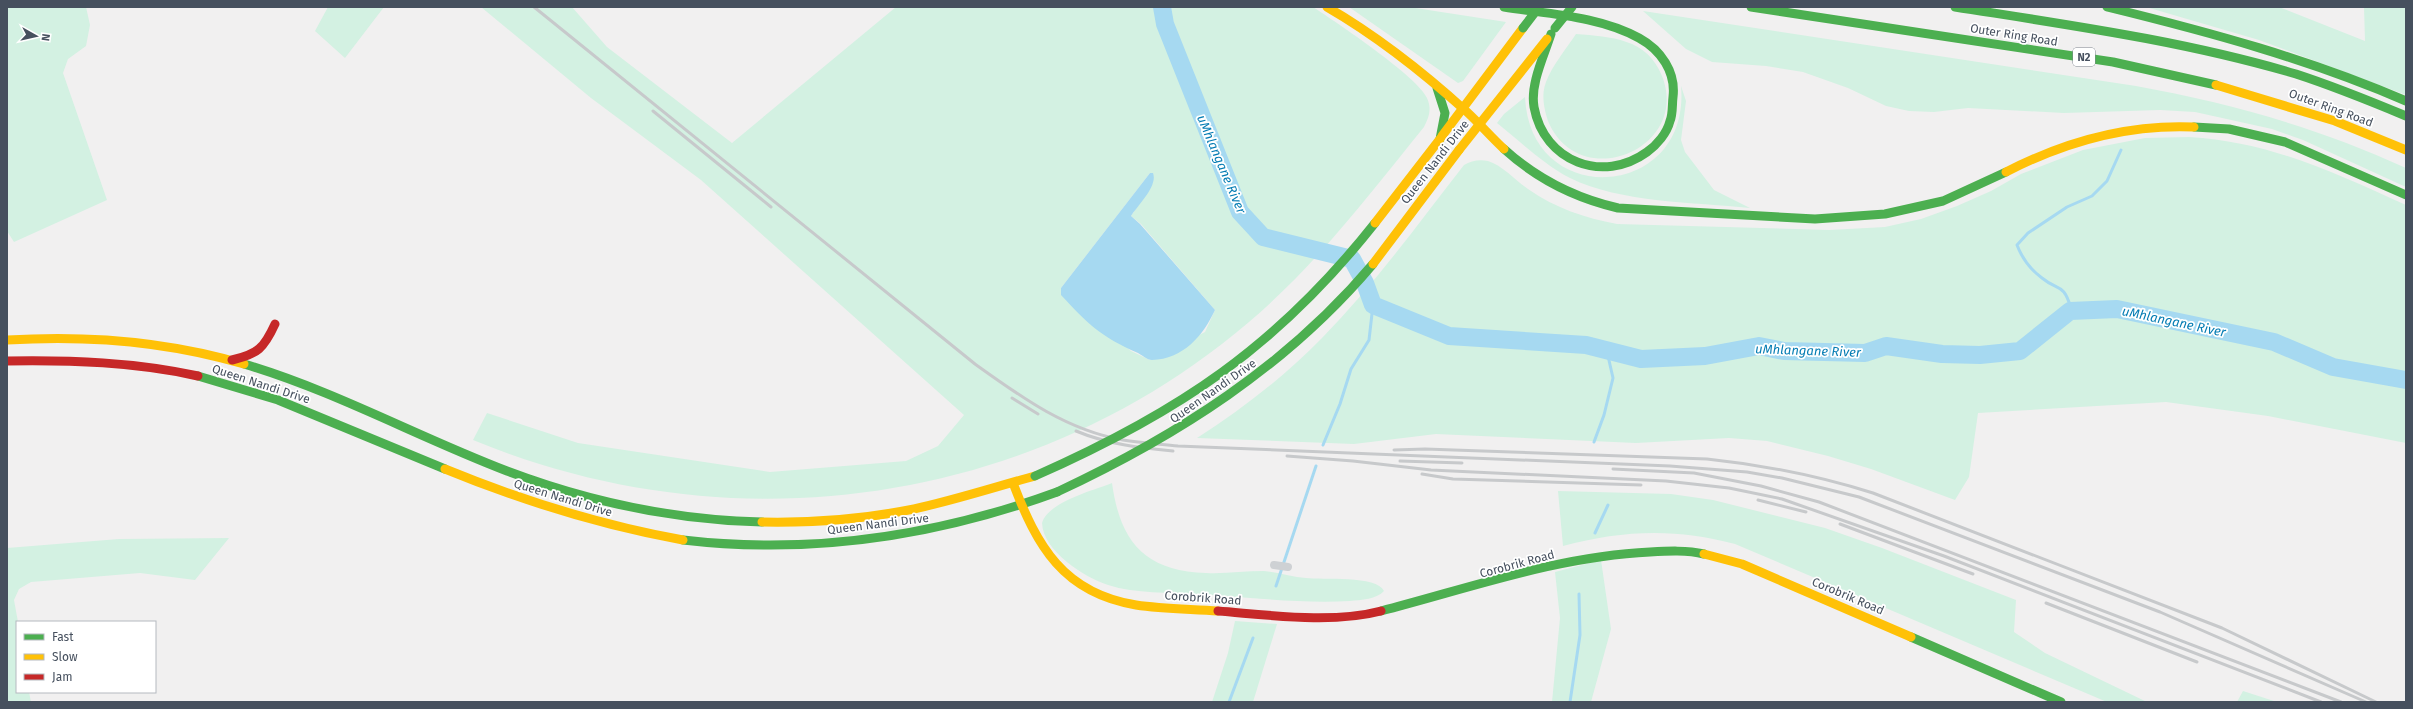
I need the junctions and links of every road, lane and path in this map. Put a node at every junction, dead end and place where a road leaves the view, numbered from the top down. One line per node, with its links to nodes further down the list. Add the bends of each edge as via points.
1 (1327, 7): 9 (main road, via 1359,26)
2 (1504, 7): 8 (main road, via 1622,29 1658,51 1672,78 1674,109 1667,131 1647,154 1620,168 1598,169 1569,160 1546,138 1537,120 1534,90)
3 (1539, 7): 11 (main road, Queen Nandi Drive, bridge)
4 (1572, 7): 8 (main road, Queen Nandi Drive, bridge)
5 (1751, 7): 15 (main road, Outer Ring Road / N2, via 2114,62 2171,74 2248,92 2312,112)
6 (1955, 7): 12 (main road, Outer Ring Road, via 2121,32 2226,53 2322,82)
7 (2107, 7): 10 (main road, via 2220,35 2291,56 2377,87)
8 (1553, 31): 13 (main road, Queen Nandi Drive)
9 (1436, 86): 11 (main road); 14 (main road, via 1445,113)
10 (2406, 101)
11 (1462, 107): 13 (main road); 14 (main road, Queen Nandi Drive)
12 (2406, 116)
13 (1479, 124): 16 (main road, via 1515,159 1566,192 1598,204 1640,211 1815,219 1885,214 1943,201 2067,144 2122,131 2165,126 2229,129 2278,140); 22 (main road, Queen Nandi Drive, bridge, via 1347,292 1280,357 1192,423 1112,467)
14 (1440, 139): 21 (main road, Queen Nandi Drive, bridge, via 1378,220 1336,268 1298,311 1252,352 1206,387 1140,428 1083,456)
15 (2406, 150)
16 (2406, 196)
17 (275, 324): 19 (main road, via 266,346 258,353)
18 (7, 340): 19 (main road, Queen Nandi Drive, via 64,338 126,341)
19 (231, 360): 21 (main road, Queen Nandi Drive, via 310,386 530,480 645,511 741,521 844,519 920,508)
20 (7, 361): 22 (main road, Queen Nandi Drive, via 52,359 108,362 199,377 297,407 514,496 634,531 678,538 722,543 778,544 888,537 945,527)
21 (1013, 483): 22 (main road, Corobrik Road)
22 (1022, 507): 25 (main road, Corobrik Road, via 1034,538 1044,552 1063,572 1107,597 1134,604 1250,613 1346,617 1375,613 1568,562 1609,554 1673,551 1702,554 1742,564)
23 (1274, 565): 24 (street)
24 (1288, 568)
25 (2062, 702)

